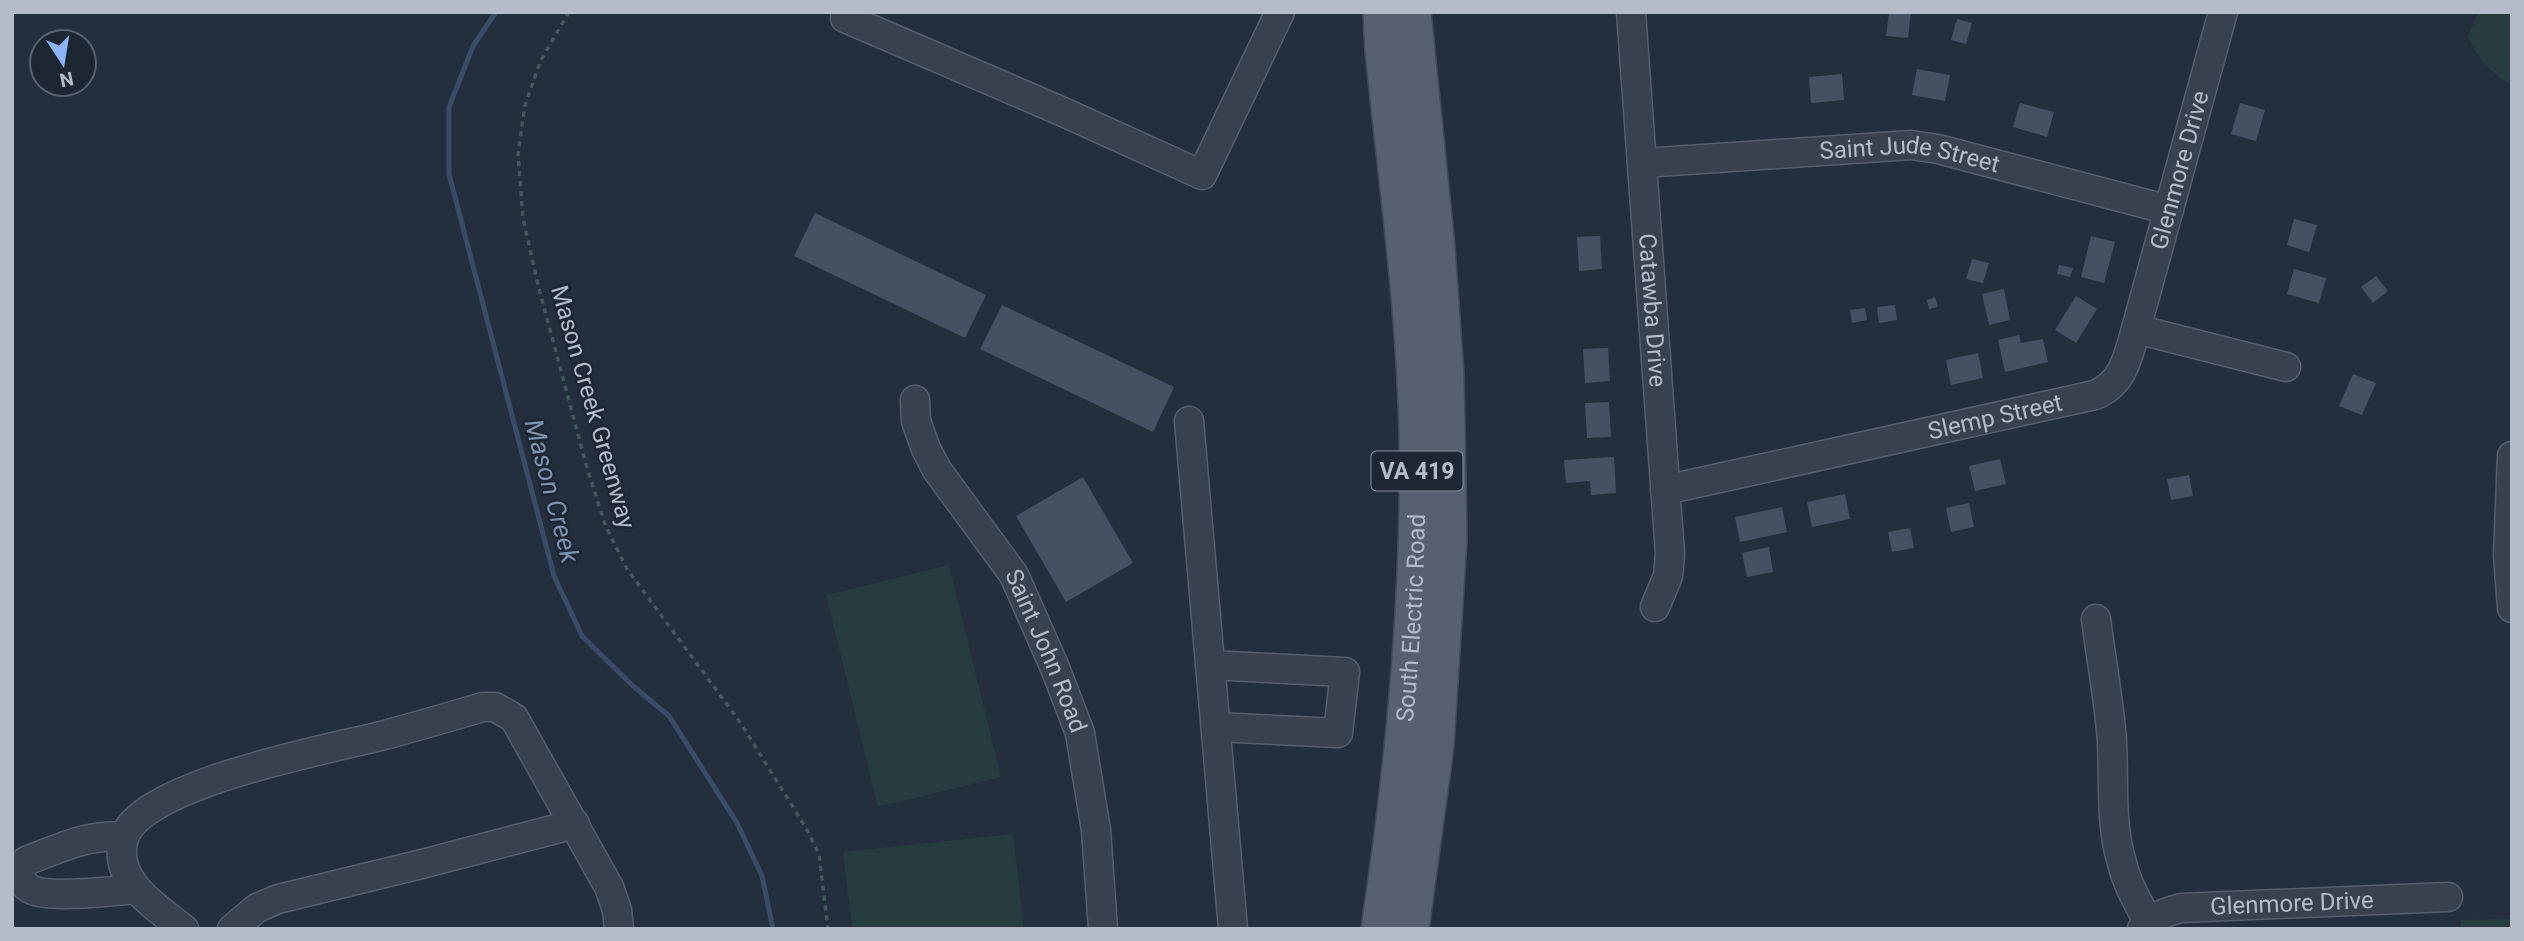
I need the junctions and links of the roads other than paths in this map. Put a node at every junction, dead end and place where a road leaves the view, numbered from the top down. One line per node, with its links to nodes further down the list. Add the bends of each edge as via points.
1 (848, 12): 2 (street, via 845,18 1202,175)
2 (1280, 12)
3 (1381, 12): 30 (main road, South Electric Road / VA 419, via 1409,300 1417,495 1408,710)
4 (1413, 12): 31 (main road, South Electric Road / VA 419, via 1446,376 1449,539 1436,746)
5 (1631, 12): 7 (street, Catawba Drive)
6 (2223, 12): 8 (street, Glenmore Drive)
7 (1643, 163): 8 (street, Saint Jude Street, via 1910,145); 14 (street, Catawba Drive)
8 (2169, 210): 9 (street, Glenmore Drive)
9 (2136, 330): 10 (street); 14 (street, Slemp Street, via 2124,369 2115,382 2095,395)
10 (2286, 368)
11 (915, 400): 28 (street, Saint John Road, via 916,421 926,449 1014,575 1080,733 1096,830)
12 (1189, 421): 18 (street)
13 (2512, 456): 16 (street, via 2508,555)
14 (1665, 490): 15 (street, Catawba Drive, via 1670,554 1668,576)
15 (1655, 607)
16 (2512, 608)
17 (2096, 618): 24 (street, via 2112,740 2117,839)
18 (1210, 665): 19 (street); 19 (street, via 1345,673 1338,733)
19 (1216, 727): 29 (street)
20 (575, 824): 21 (street, via 514,718 495,707 483,707 229,775 164,801 138,817); 26 (street, via 278,899 257,908); 27 (street, via 609,887)
21 (124, 837): 22 (street, via 123,863); 22 (street, via 89,837 26,861 20,876 28,888 39,892)
22 (136, 889): 25 (street)
23 (2448, 897): 24 (street, Glenmore Drive, via 2181,908)
24 (2145, 925)
25 (184, 929)
26 (232, 929)
27 (619, 929)
28 (1103, 929)
29 (1233, 929)
30 (1378, 929)
31 (1411, 929)

